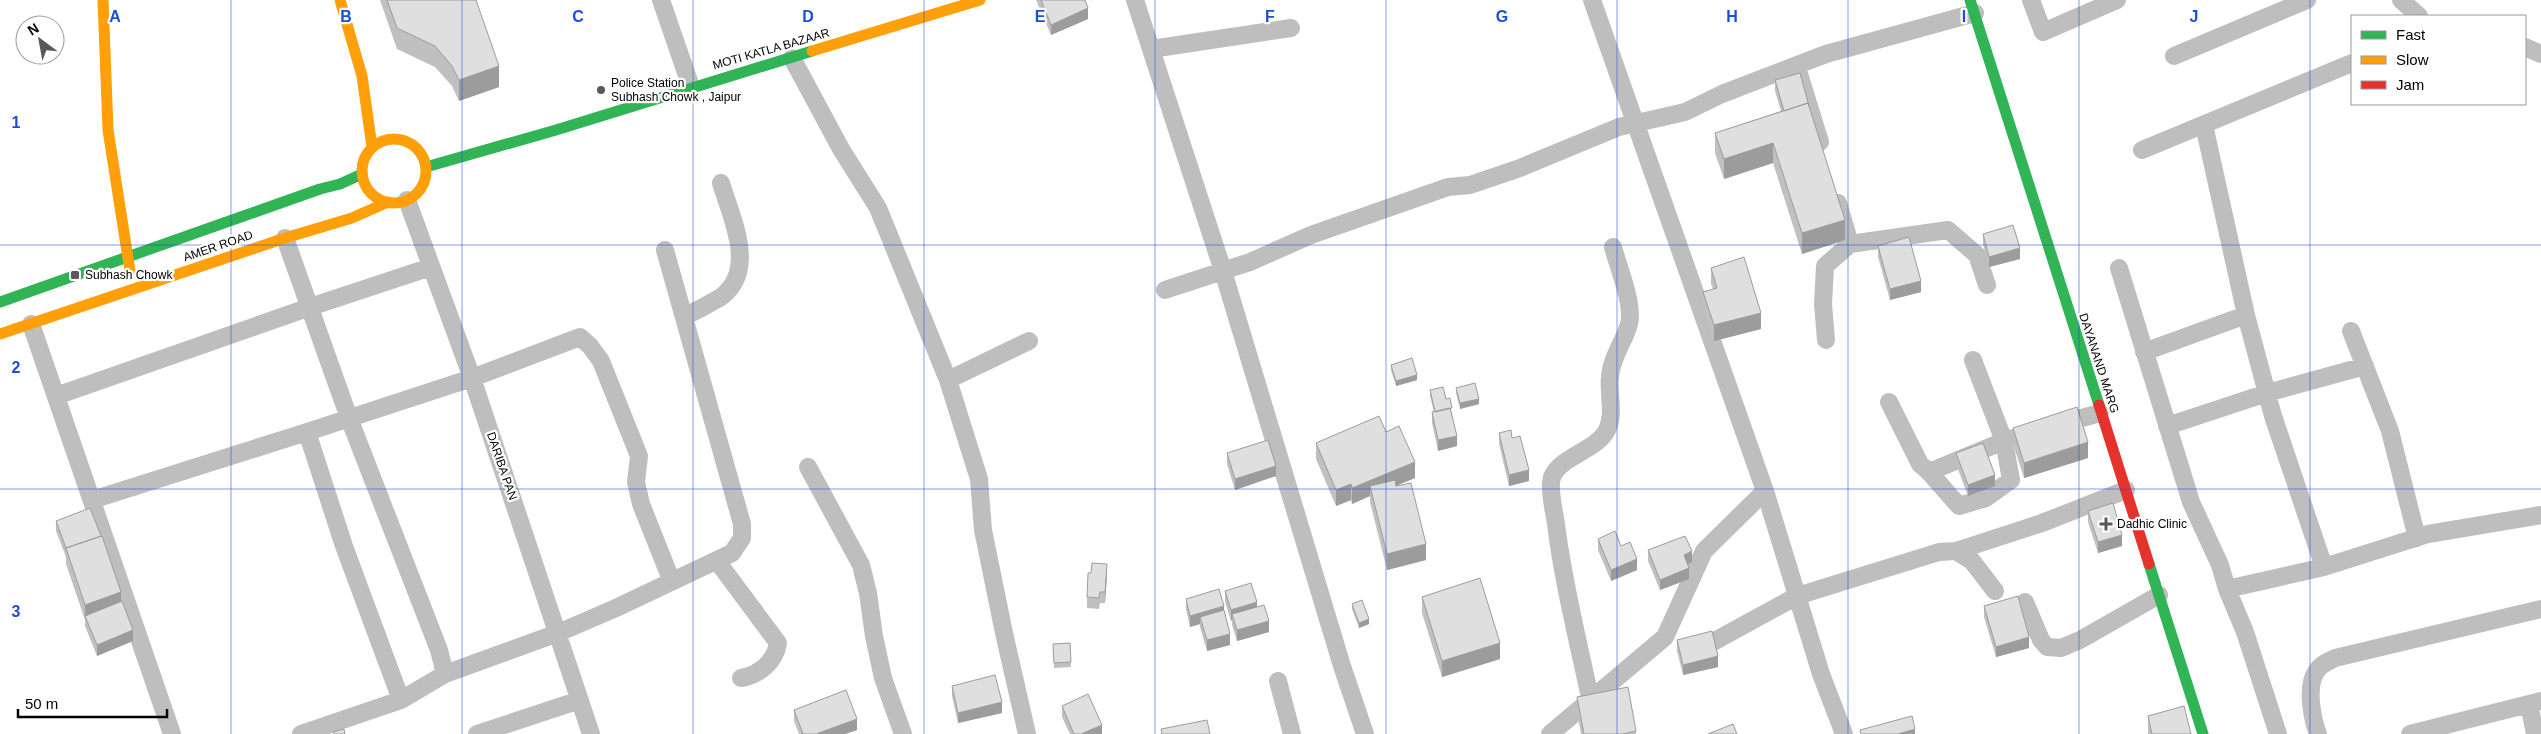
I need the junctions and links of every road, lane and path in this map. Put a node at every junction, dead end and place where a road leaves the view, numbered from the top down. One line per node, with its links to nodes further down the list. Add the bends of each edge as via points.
1 (103, 0): 41 (main road, via 108,130)
2 (340, 0): 21 (main road)
3 (661, 0): 22 (street)
4 (980, 0): 18 (main road, MOTI KATLA BAZAAR)
5 (1136, 0): 15 (street)
6 (1592, 0): 25 (street)
7 (2031, 0): 8 (street, via 2043,32)
8 (2117, 0)
9 (2307, 0): 17 (street)
10 (2401, 0): 12 (street)
11 (1972, 7): 20 (street); 65 (main road, DAYANAND MARG)
12 (2418, 15)
13 (1291, 28): 15 (street)
14 (2526, 47): 16 (street)
15 (1152, 49): 44 (street)
16 (2541, 54)
17 (2174, 56)
18 (792, 58): 22 (main road, MOTI KATLA BAZAAR); 61 (street, via 841,149 878,208)
19 (2351, 63): 26 (street)
20 (1797, 66): 25 (street, via 1722,94 1685,112); 30 (street)
21 (362, 76): 23 (main road); 28 (main road)
22 (691, 87): 31 (main road, MOTI KATLA BAZAAR)
23 (380, 107)
24 (388, 123): 27 (main road)
25 (1635, 123): 44 (street, via 1520,168 1470,185 1448,187 1311,235); 73 (street)
26 (2204, 124): 29 (street); 50 (street)
27 (397, 139): 28 (main road, via 381,141); 31 (main road, via 410,142 418,149)
28 (372, 147): 32 (main road, via 366,155)
29 (2142, 150)
30 (1825, 160)
31 (426, 167): 35 (main road, via 422,186)
32 (362, 174): 36 (main road, via 370,193); 41 (main road, AMER ROAD)
33 (721, 182): 51 (street, via 741,252 738,274 722,296)
34 (1833, 188): 38 (street)
35 (407, 200): 36 (main road); 42 (street, DARIBA PAN)
36 (388, 202): 37 (main road, AMER ROAD, via 352,218)
37 (285, 238): 46 (main road, AMER ROAD); 49 (street)
38 (1850, 244): 45 (street, via 1948,230 1977,255); 55 (street, via 1825,266 1823,304)
39 (1613, 247): 92 (street, via 1630,305 1629,322 1610,377 1611,416 1607,430 1595,444 1561,465 1551,482 1558,543)
40 (665, 250): 51 (street)
41 (126, 256): 46 (main road); 48 (main road, AMER ROAD)
42 (431, 267): 49 (street); 60 (street, DARIBA PAN)
43 (2119, 268): 57 (street)
44 (1223, 271): 47 (street); 104 (street)
45 (1987, 285)
46 (136, 289): 52 (main road, AMER ROAD)
47 (1165, 290)
48 (0, 302)
49 (310, 307): 63 (street); 66 (street)
50 (2246, 315): 57 (street); 62 (street)
51 (684, 317): 78 (street, via 742,524 742,538 732,553)
52 (31, 324): 54 (main road, AMER ROAD); 63 (street)
53 (2351, 331): 59 (street)
54 (0, 334)
55 (1826, 340)
56 (1030, 341): 61 (street)
57 (2144, 352): 67 (street)
58 (1973, 360): 69 (street)
59 (2365, 366): 62 (street); 76 (street, via 2390,431)
60 (472, 378): 66 (street); 80 (street, via 568,340 580,337 590,346 601,361 639,456 636,482 641,504); 87 (street, DARIBA PAN)
61 (948, 380): 102 (street, via 979,479 983,530)
62 (2267, 393): 67 (street); 79 (street)
63 (56, 396): 74 (street)
64 (1889, 402): 71 (street, via 1920,464)
65 (2100, 413): 69 (street); 72 (main road, DAYANAND MARG)
66 (349, 418): 68 (street); 89 (street, via 439,650)
67 (2167, 426): 81 (street, via 2191,502 2220,565)
68 (307, 432): 74 (street); 93 (street, via 344,546)
69 (2004, 441): 71 (street); 71 (street, via 2011,480 1986,498 1958,506)
70 (808, 467): 101 (street, via 861,565 883,678)
71 (1929, 472)
72 (2126, 490): 77 (street); 83 (main road, DAYANAND MARG)
73 (1765, 491): 84 (street); 92 (street, via 1704,551 1665,637)
74 (92, 500): 97 (street)
75 (2541, 515): 76 (street)
76 (2417, 538): 79 (street)
77 (1956, 552): 82 (street, via 1972,562); 84 (street, via 1939,552)
78 (716, 560): 80 (street); 90 (street, via 778,642 767,665 758,673)
79 (2324, 567): 81 (street)
80 (672, 582): 87 (street)
81 (2227, 589): 107 (street, via 2245,632)
82 (1995, 591)
83 (2159, 595): 85 (street, via 2061,648 2047,647 2041,640); 106 (main road, DAYANAND MARG)
84 (1797, 596): 88 (street); 105 (street)
85 (2024, 602)
86 (2541, 609): 108 (street, via 2335,658 2322,665 2315,672 2310,690)
87 (558, 633): 89 (street); 94 (street, DARIBA PAN)
88 (1713, 642)
89 (444, 674): 93 (street)
90 (740, 678)
91 (1278, 682): 103 (street)
92 (1590, 698): 96 (street)
93 (401, 700): 98 (street)
94 (580, 700): 99 (street); 100 (street, DARIBA PAN)
95 (2535, 702): 109 (street); 110 (street)
96 (1551, 733)
97 (172, 734)
98 (301, 734)
99 (477, 734)
100 (591, 734)
101 (903, 734)
102 (1027, 734)
103 (1292, 734)
104 (1365, 734)
105 (1844, 734)
106 (2203, 734)
107 (2278, 734)
108 (2318, 734)
109 (2410, 734)
110 (2535, 734)

